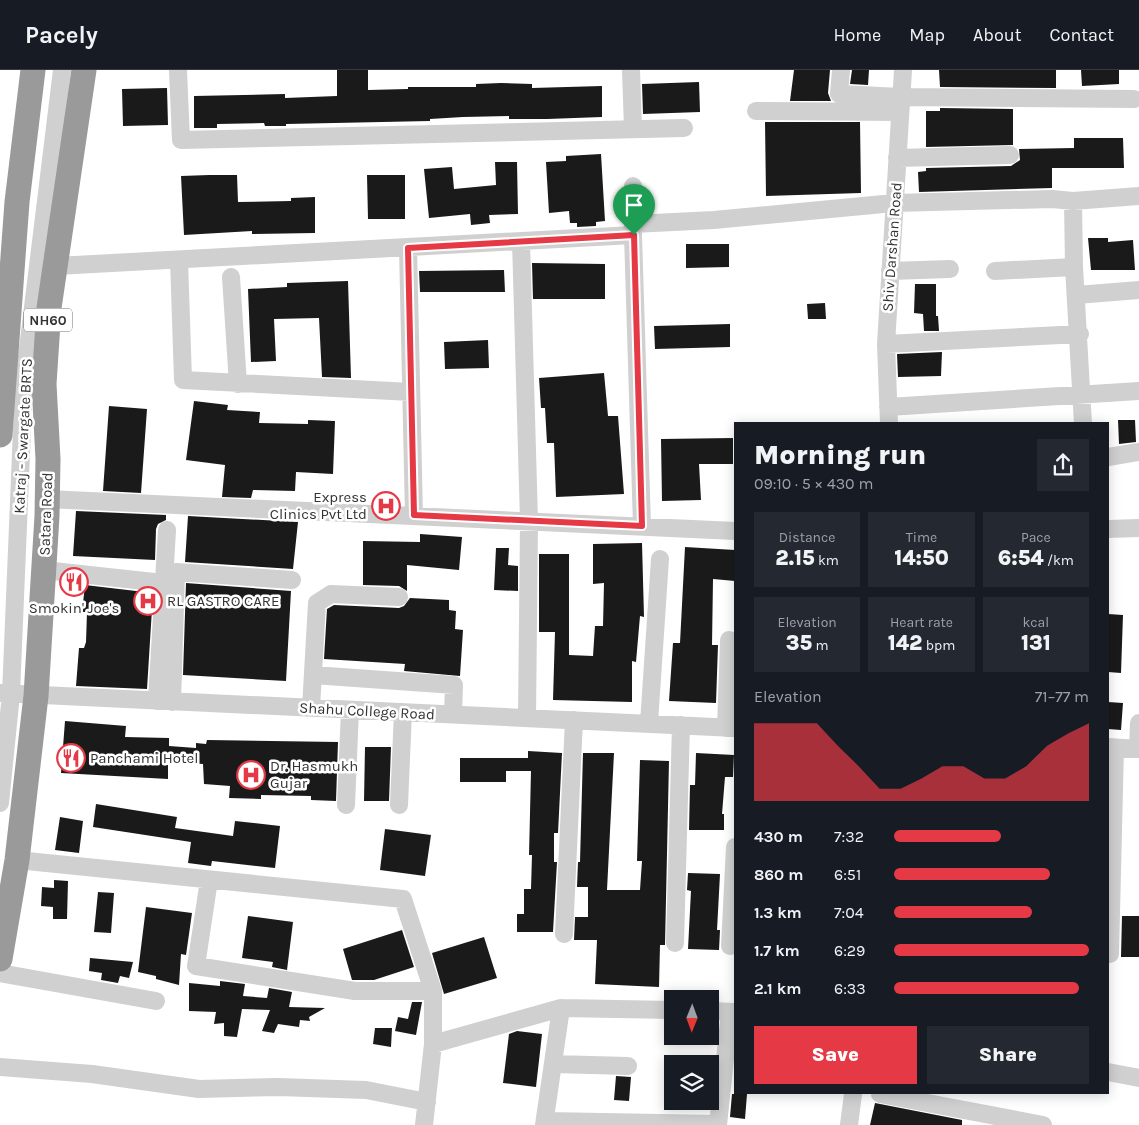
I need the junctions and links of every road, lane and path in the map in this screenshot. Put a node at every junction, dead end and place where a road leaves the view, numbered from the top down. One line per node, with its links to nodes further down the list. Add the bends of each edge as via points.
1 (33, 70): 26 (highway, NH60)
2 (62, 70): 59 (street, Katraj - Swargate BRTS, via 24,381)
3 (84, 70): 23 (highway, Satara Road / NH60)
4 (178, 70): 12 (street, via 181,140)
5 (631, 70): 12 (street)
6 (841, 70): 9 (street, via 839,94)
7 (903, 70): 9 (street, Shiv Darshan Road)
8 (1134, 99): 9 (street)
9 (901, 105): 10 (street); 14 (street, Shiv Darshan Road)
10 (756, 111)
11 (684, 128): 12 (street)
12 (633, 129)
13 (1010, 155): 14 (street)
14 (897, 158): 18 (street, Shiv Darshan Road)
15 (633, 186): 19 (street)
16 (1139, 196): 17 (street)
17 (1074, 201): 18 (street, via 1052,198); 24 (street)
18 (894, 203): 19 (street); 27 (street, Shiv Darshan Road)
19 (633, 230): 20 (street); 47 (street)
20 (521, 242): 21 (street); 46 (street)
21 (408, 248): 22 (street); 37 (street)
22 (179, 260): 23 (street); 34 (street, via 183,380)
23 (56, 266): 44 (highway, Satara Road / NH60, via 49,308 44,384)
24 (1074, 267): 28 (street); 31 (street)
25 (950, 269): 27 (street)
26 (6, 271): 35 (highway, NH60)
27 (890, 271): 33 (street, Shiv Darshan Road)
28 (995, 271)
29 (231, 277): 34 (street)
30 (1139, 290): 31 (street)
31 (1076, 295): 32 (street)
32 (1080, 334): 33 (street); 38 (street)
33 (886, 344): 39 (street, Shiv Darshan Road)
34 (238, 384): 37 (street)
35 (1, 390): 41 (highway, NH60)
36 (1139, 390): 38 (street)
37 (411, 392): 45 (street)
38 (1081, 394): 39 (street); 40 (street)
39 (888, 415)
40 (1084, 422)
41 (0, 435)
42 (1139, 452): 43 (street)
43 (1109, 457)
44 (47, 499): 45 (street); 53 (highway, Satara Road / NH60)
45 (414, 515): 46 (street)
46 (529, 521): 47 (street); 66 (street)
47 (642, 526): 51 (street)
48 (1139, 528): 50 (street)
49 (167, 530): 55 (street)
50 (1109, 530)
51 (734, 531)
52 (660, 559): 68 (street)
53 (44, 570): 55 (street); 60 (highway, Satara Road / NH60)
54 (292, 580): 61 (street, via 176,572)
55 (163, 582): 61 (street)
56 (399, 597): 58 (street, via 331,594 322,598 317,603)
57 (729, 640): 71 (street)
58 (313, 675): 62 (street); 65 (street, via 454,685)
59 (6, 694): 60 (street, Shahu College Road); 74 (street, Katraj - Swargate BRTS)
60 (36, 696): 61 (street, Shahu College Road); 77 (highway, Satara Road / NH60)
61 (164, 701): 62 (street, Shahu College Road)
62 (311, 708): 63 (street, Shahu College Road)
63 (350, 710): 64 (street, Shahu College Road); 75 (street)
64 (403, 712): 65 (street, Shahu College Road); 76 (street)
65 (453, 714): 66 (street, Shahu College Road)
66 (527, 718): 67 (street, Shahu College Road)
67 (574, 720): 68 (street, Shahu College Road); 80 (street)
68 (649, 723): 70 (street, Shahu College Road)
69 (1139, 723): 73 (street)
70 (681, 725): 71 (street, Shahu College Road); 81 (street)
71 (731, 728)
72 (1112, 748): 73 (street); 83 (street)
73 (1138, 749)
74 (0, 803)
75 (346, 805)
76 (399, 805)
77 (16, 860): 79 (street); 84 (highway, Satara Road / NH60)
78 (734, 867): 82 (street)
79 (208, 880): 86 (street, via 403,899); 86 (street, via 196,966 356,991)
80 (564, 934)
81 (675, 943)
82 (730, 946)
83 (1110, 954)
84 (0, 959)
85 (0, 973): 87 (street)
86 (433, 991): 92 (street)
87 (156, 1001)
88 (561, 1008): 89 (street); 92 (street); 93 (street)
89 (664, 1010)
90 (719, 1011): 91 (street)
91 (733, 1012): 103 (street)
92 (434, 1044): 100 (street)
93 (553, 1064): 94 (street); 101 (street)
94 (628, 1066)
95 (0, 1067): 100 (street, via 92,1074 199,1089 366,1090)
96 (1109, 1072): 97 (street)
97 (1139, 1078)
98 (853, 1094): 104 (street)
99 (880, 1094): 105 (street)
100 (426, 1102): 102 (street)
101 (544, 1123): 103 (street)
102 (424, 1125)
103 (718, 1125)
104 (849, 1125)
105 (1044, 1125)

